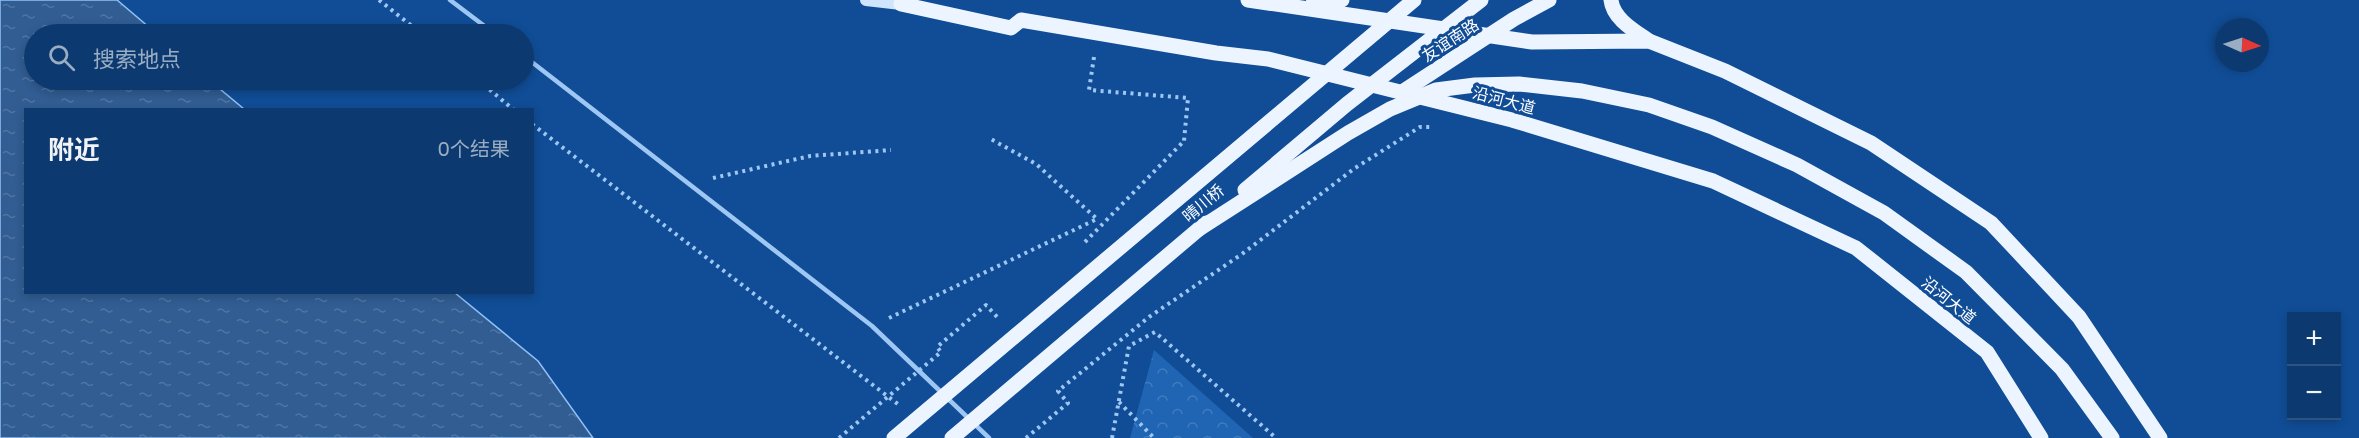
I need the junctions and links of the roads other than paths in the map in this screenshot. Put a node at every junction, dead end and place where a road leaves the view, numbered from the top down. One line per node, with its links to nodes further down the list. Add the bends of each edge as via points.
1 (450, 0): 12 (lane)
2 (866, 0): 10 (main road, 沿河大道)
3 (1248, 0): 11 (main road)
4 (1342, 0): 11 (main road)
5 (1396, 0): 13 (main road, bridge)
6 (1414, 0): 13 (main road, 晴川桥, bridge)
7 (1481, 0): 18 (main road, 晴川桥, bridge, via 1347,104)
8 (1549, 0): 14 (main road, 友谊南路)
9 (1611, 0): 15 (main road, via 1624,24)
10 (902, 2): 17 (main road, 沿河大道, via 1011,28 1021,20 1268,59)
11 (1295, 7): 14 (main road)
12 (482, 24)
13 (1370, 36): 19 (main road, 晴川桥, bridge)
14 (1490, 36): 15 (main road, via 1532,42); 17 (main road, 友谊南路)
15 (1649, 41): 24 (main road, via 1725,71 1871,143 1991,223 2079,317)
16 (534, 64): 21 (lane, via 872,326)
17 (1402, 92): 22 (main road, 沿河大道, via 1512,120 1713,181 1856,248 1986,352)
18 (1199, 229): 20 (main road, 晴川桥, bridge); 23 (main road, bridge, via 1348,133 1390,109 1436,90 1519,84 1582,91 1649,105 1712,127 1797,165 1884,213 1957,265 2062,369)
19 (894, 438)
20 (952, 438)
21 (989, 438)
22 (2042, 438)
23 (2112, 438)
24 (2160, 438)

